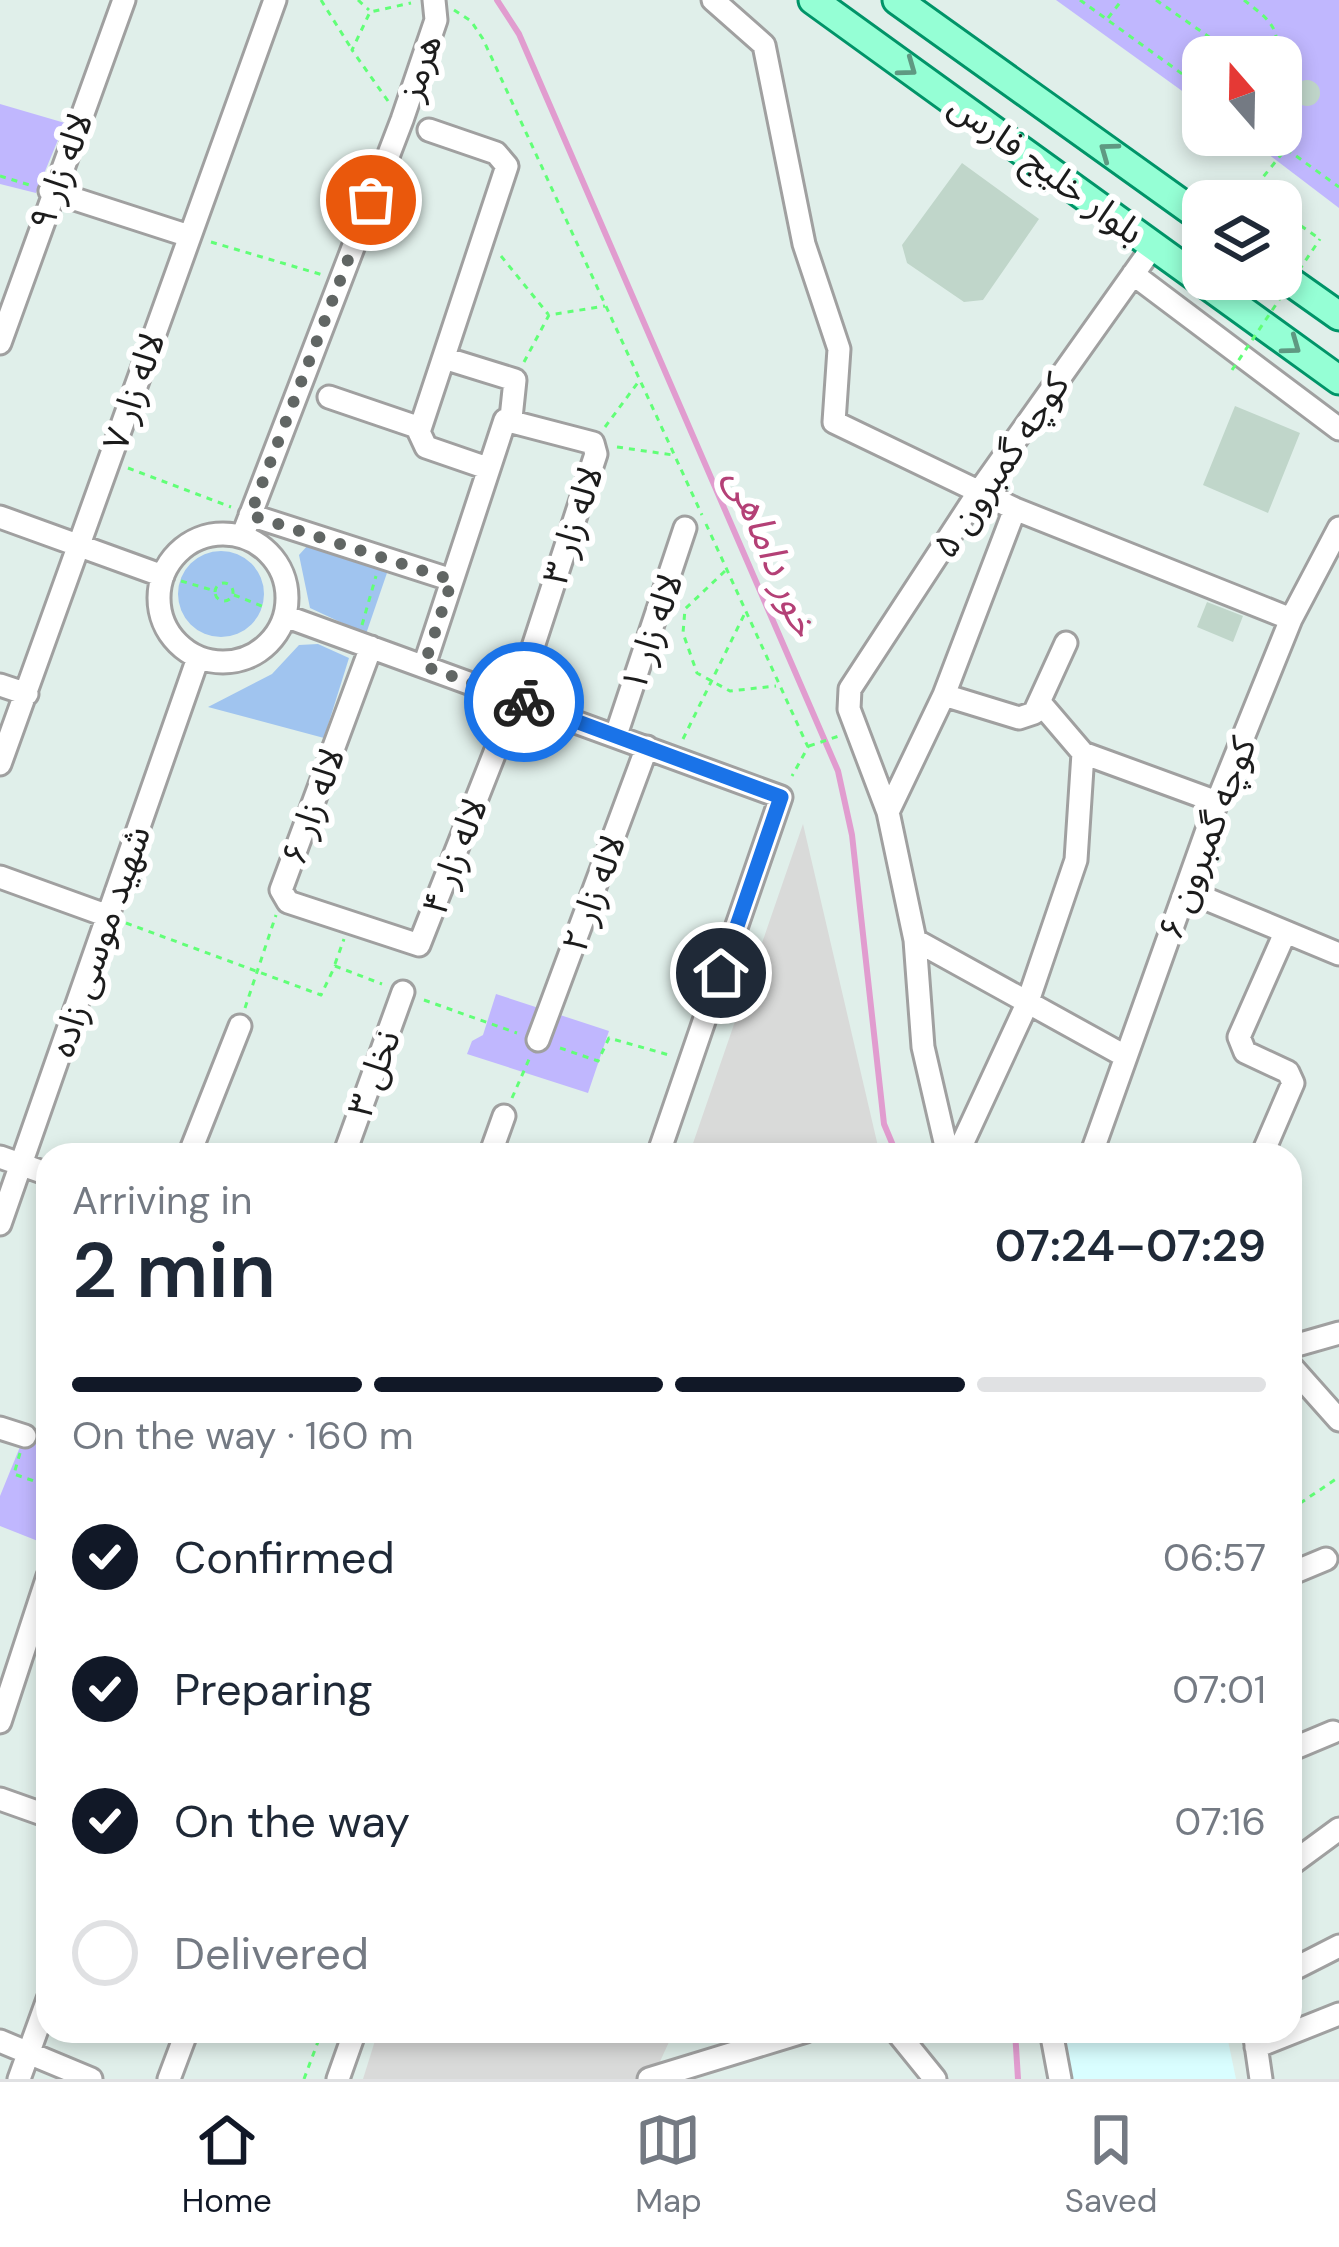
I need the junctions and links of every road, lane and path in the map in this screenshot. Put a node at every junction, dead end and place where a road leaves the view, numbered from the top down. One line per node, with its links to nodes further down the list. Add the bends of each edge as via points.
1 (124, 0): 26 (street, لاله زار ۹)
2 (275, 0): 29 (street, لاله زار ۷)
3 (321, 0): 17 (path)
4 (358, 0): 13 (path)
5 (713, 0): 54 (street, via 764,45 804,244 839,349 834,422)
6 (813, 0): 31 (main road, بلوار خلیج فارس, one-way to 31)
7 (897, 0): 27 (main road, بلوار خلیج فارس, one-way to 7)
8 (1080, 0): 14 (path)
9 (1122, 0): 14 (path)
10 (1156, 0): 15 (path)
11 (1244, 0): 16 (path, via 1270,17)
12 (438, 4): 13 (path); 19 (street, هرمز); 37 (path, via 471,21 484,39)
13 (370, 12): 17 (path)
14 (1107, 19): 18 (path)
15 (1208, 36)
16 (1277, 36)
17 (352, 50): 19 (path)
18 (1182, 73)
19 (402, 120): 34 (street, هرمز)
20 (429, 130): 30 (street, via 496,153 507,166)
21 (1280, 156): 24 (path)
22 (1297, 156): 25 (path)
23 (0, 176): 26 (path)
24 (1261, 180)
25 (1339, 187)
26 (50, 191): 29 (street); 40 (street, لاله زار ۹)
27 (1182, 204)
28 (1302, 227): 32 (path, bridge, via 1320,239)
29 (186, 235): 34 (path); 52 (street, لاله زار ۷)
30 (486, 238): 39 (path); 41 (street)
31 (1154, 245): 33 (street, کوچه گمبرون ۵); 45 (main road, بلوار خلیج فارس, one-way to 45)
32 (1302, 266)
33 (1132, 274): 49 (street); 54 (street, کوچه گمبرون ۵)
34 (340, 280): 56 (street, هرمز)
35 (1302, 288): 38 (main road)
36 (1279, 300): 42 (path, bridge)
37 (606, 306): 39 (path); 44 (path)
38 (1333, 308)
39 (549, 315): 43 (path)
40 (0, 343)
41 (444, 358): 43 (street); 48 (street)
42 (1232, 370)
43 (514, 380): 47 (street)
44 (640, 380): 50 (path); 51 (path)
45 (1339, 380)
46 (329, 397): 48 (street)
47 (507, 421): 50 (street, لاله زار ۳); 53 (street)
48 (420, 428): 53 (street, via 426,447)
49 (1339, 429)
50 (593, 443): 51 (path); 80 (street, لاله زار ۳, via 596,454)
51 (674, 455): 63 (path)
52 (109, 460): 56 (path); 61 (street, لاله زار ۷)
53 (488, 468): 65 (street)
54 (980, 490): 55 (street); 82 (street, کوچه گمبرون ۵, via 850,689)
55 (1015, 509): 70 (street); 79 (street)
56 (250, 515): 60 (street, هرمز); 62 (street)
57 (0, 517): 61 (street)
58 (685, 528): 83 (street, لاله زار ۱)
59 (1339, 528): 70 (street, کوچه گمبرون ۶)
60 (242, 537): 64 (street, via 198,538); 69 (street, via 273,557 283,575)
61 (80, 547): 64 (street); 78 (street, لاله زار ۷)
62 (381, 557): 65 (street); 72 (path)
63 (727, 570): 68 (path); 75 (path, via 686,609 690,657)
64 (164, 576): 66 (path); 73 (street, via 159,609 166,629)
65 (452, 580): 74 (street)
66 (214, 590): 67 (path, via 226,583); 67 (path, via 221,601)
67 (233, 594): 69 (path)
68 (746, 611): 75 (path); 77 (path)
69 (285, 616): 72 (street); 73 (street, via 276,634 242,660)
70 (1291, 619): 90 (street, کوچه گمبرون ۶)
71 (1066, 643): 81 (street)
72 (364, 644): 74 (street); 94 (street, لاله زار ۶)
73 (198, 658): 95 (street, شهید موسی زاده)
74 (424, 666): 80 (street)
75 (710, 684): 77 (path, via 747,692); 87 (path)
76 (0, 686): 78 (street)
77 (780, 686): 85 (path)
78 (27, 694): 88 (street, لاله زار ۷)
79 (944, 695): 81 (street, via 1019,718); 91 (street)
80 (515, 699): 83 (street); 99 (street, لاله زار ۴)
81 (1042, 704): 86 (street)
82 (858, 729): 85 (path); 91 (street)
83 (616, 735): 84 (street)
84 (647, 747): 87 (street); 105 (street, لاله زار ۲)
85 (808, 747): 89 (path)
86 (1082, 753): 90 (street); 103 (street, via 1076,860)
87 (674, 757): 89 (street)
88 (0, 764)
89 (781, 797): 111 (street)
90 (1217, 802): 93 (street, کوچه گمبرون ۶)
91 (888, 812): 98 (street)
92 (0, 877): 95 (street)
93 (1187, 891): 97 (street); 106 (street, کوچه گمبرون ۶)
94 (282, 896): 96 (street, لاله زار ۶); 104 (path)
95 (108, 916): 116 (street, شهید موسی زاده)
96 (350, 922): 99 (street, لاله زار ۶); 101 (path)
97 (1285, 933): 100 (street); 115 (street, via 1239,1037 1244,1052 1288,1072 1293,1083)
98 (915, 940): 103 (street); 112 (street, via 923,1047)
99 (419, 945)
100 (1339, 954)
101 (334, 966)
102 (403, 992): 109 (street, نخل ۳)
103 (1027, 1004): 106 (street); 113 (street)
104 (239, 1026): 108 (street)
105 (538, 1040): 107 (path)
106 (1123, 1055): 114 (street, کوچه گمبرون ۶)
107 (504, 1116): 110 (street)
108 (194, 1143)
109 (348, 1143)
110 (494, 1143)
111 (662, 1143)
112 (945, 1143)
113 (963, 1143)
114 (1095, 1143)
115 (1267, 1143)
116 (10, 1161): 117 (street, شهید موسی زاده)
117 (0, 1224)
118 (1339, 1333): 119 (street)
119 (1302, 1344)
120 (1302, 1378): 121 (street)
121 (1339, 1420)
122 (0, 1428): 123 (street)
123 (25, 1436): 125 (path, via 14,1474)
124 (1339, 1477): 126 (path)
125 (36, 1482)
126 (1302, 1502)
127 (1326, 1558): 128 (street)
128 (1302, 1569)
129 (36, 1612): 130 (street)
130 (0, 1722)
131 (1333, 1732): 132 (street)
132 (1302, 1745)
133 (0, 1799): 134 (street)
134 (36, 1812)
135 (1339, 1829): 136 (street)
136 (1302, 1856)
137 (1339, 1946): 138 (street)
138 (1302, 1965)
139 (1339, 2014): 140 (street)
140 (1302, 2025)
141 (36, 2031): 150 (street)
142 (0, 2041): 150 (street)
143 (182, 2043): 153 (street)
144 (318, 2043): 154 (path)
145 (351, 2043): 155 (street)
146 (762, 2043): 156 (street)
147 (906, 2043): 157 (street)
148 (1053, 2043): 158 (street)
149 (1256, 2043): 159 (street)
150 (28, 2052): 151 (street); 152 (street)
151 (19, 2079)
152 (92, 2079)
153 (169, 2079)
154 (304, 2079)
155 (338, 2079)
156 (649, 2079)
157 (935, 2079)
158 (1060, 2079)
159 (1261, 2079)

